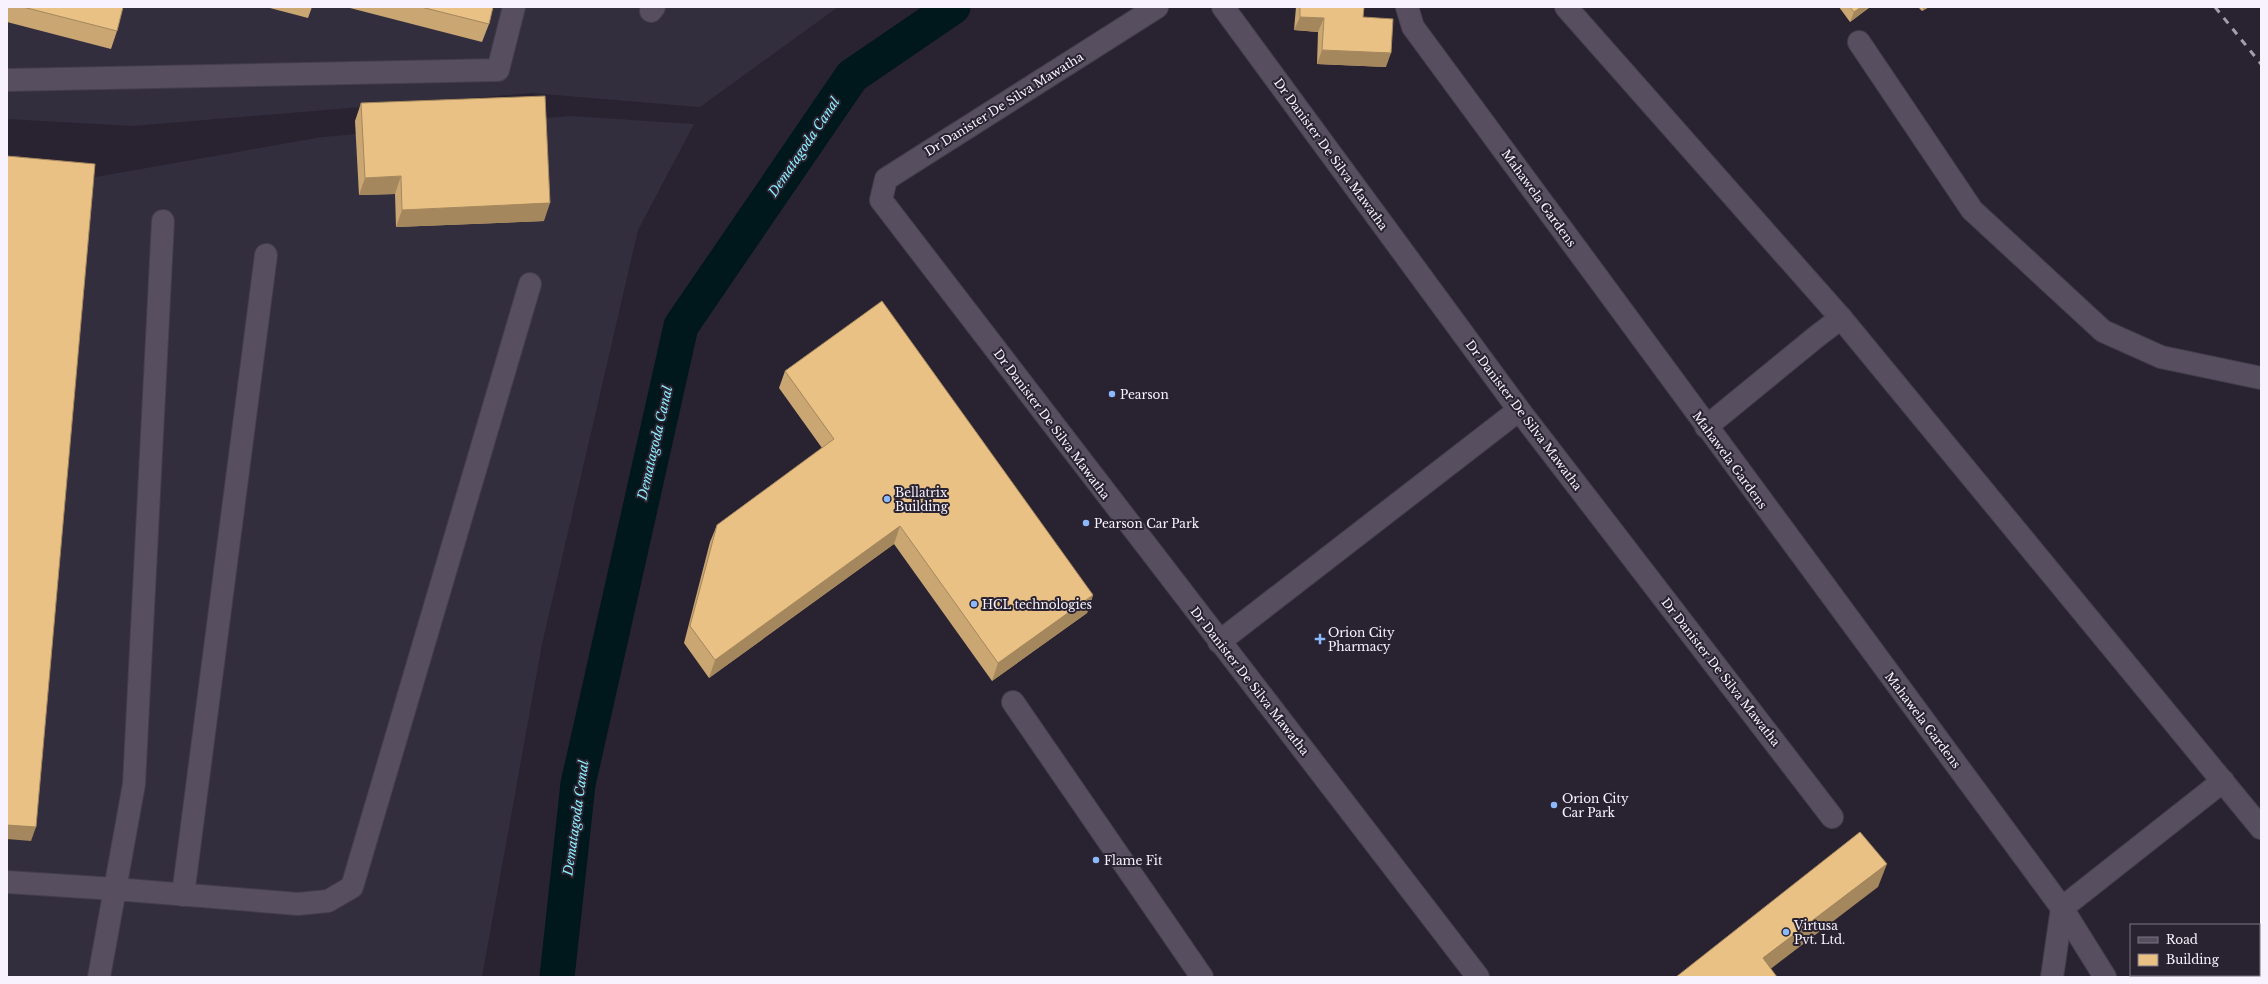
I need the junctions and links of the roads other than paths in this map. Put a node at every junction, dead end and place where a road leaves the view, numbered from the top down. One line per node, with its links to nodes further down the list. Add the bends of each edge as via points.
1 (514, 7): 7 (street, via 498,70)
2 (1157, 7): 15 (street, Dr Danister De Silva Mawatha, via 886,178 881,200)
3 (1223, 7): 13 (street, Dr Danister De Silva Mawatha)
4 (1407, 7): 14 (street, Mahawela Gardens, via 1413,27)
5 (1566, 7): 11 (street)
6 (1859, 42): 12 (street, via 1972,210 2103,331 2161,357)
7 (7, 80)
8 (163, 221): 21 (street, via 134,784)
9 (266, 255): 22 (street)
10 (530, 284): 22 (street, via 352,887 328,901 298,904)
11 (1841, 318): 14 (street); 17 (street)
12 (2261, 378)
13 (1519, 410): 15 (street); 18 (street, Dr Danister De Silva Mawatha)
14 (1706, 427): 23 (street, Mahawela Gardens)
15 (1219, 642): 26 (street, Dr Danister De Silva Mawatha)
16 (1013, 702): 25 (street)
17 (2223, 781): 19 (street); 23 (street)
18 (1832, 818)
19 (2261, 828)
20 (7, 882): 21 (street)
21 (116, 889): 22 (street); 24 (street)
22 (183, 896)
23 (2062, 908): 27 (street); 28 (street, Mahawela Gardens)
24 (99, 977)
25 (1202, 977)
26 (1478, 977)
27 (2052, 977)
28 (2105, 977)

